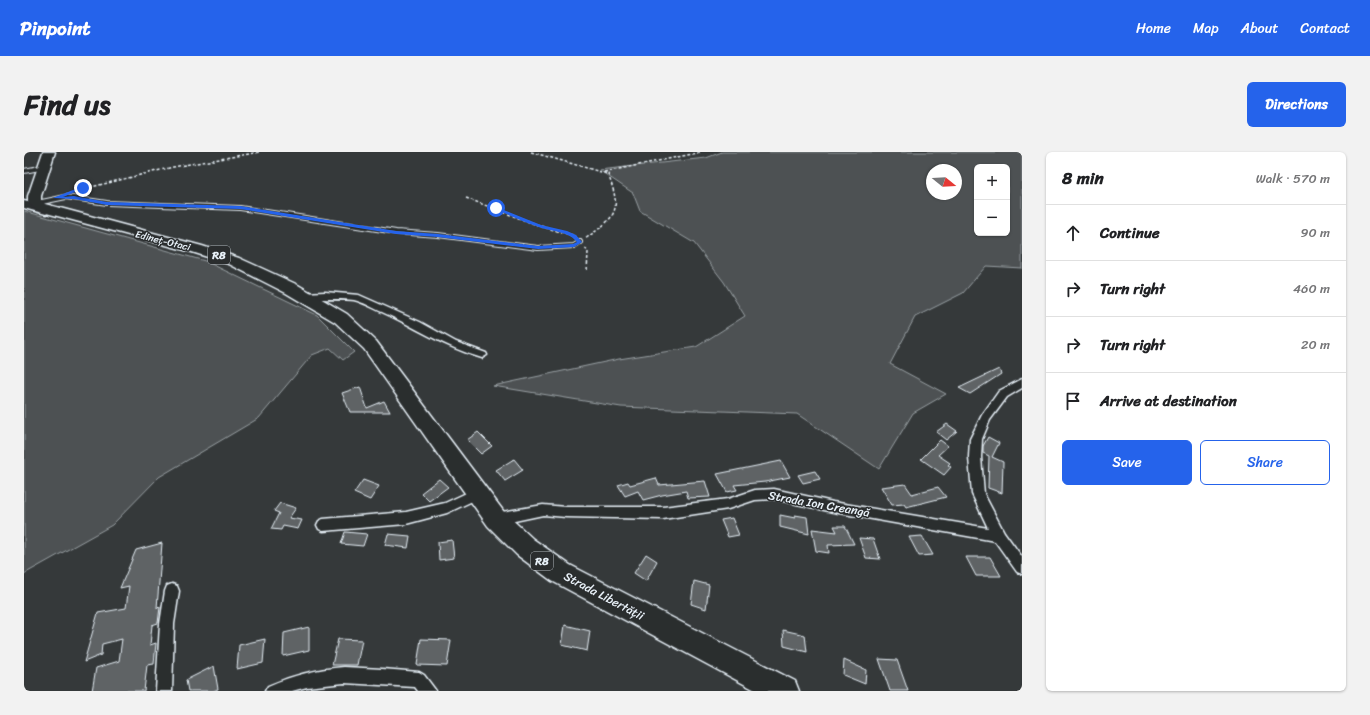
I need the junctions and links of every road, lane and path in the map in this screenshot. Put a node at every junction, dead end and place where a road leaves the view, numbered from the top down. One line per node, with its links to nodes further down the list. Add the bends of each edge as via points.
1 (49, 152): 6 (highway)
2 (260, 152): 10 (path, via 140,174)
3 (531, 152): 8 (path)
4 (702, 152): 5 (path)
5 (692, 153): 8 (path)
6 (45, 166): 7 (lane); 10 (highway)
7 (24, 171)
8 (604, 172): 11 (path, via 616,196 616,205 603,225)
9 (466, 198): 11 (path, via 540,226 565,232 575,236)
10 (37, 200): 12 (lane, via 74,198 107,203 240,208 396,232 538,248); 14 (highway, Edineț-Otaci / R8, via 220,255)
11 (580, 242): 12 (lane)
12 (574, 246): 13 (path, via 588,250)
13 (587, 272)
14 (304, 296): 15 (highway, Edineț-Otaci / R8, via 341,318); 16 (street, via 326,294 356,297 417,324 453,344)
15 (370, 345): 18 (highway, Strada Libertății / R8)
16 (482, 355)
17 (1022, 383): 21 (street, via 1003,394 986,418 976,439 978,494)
18 (477, 492): 19 (highway, Strada Libertății / R8); 20 (street, via 447,508 406,518)
19 (496, 519): 21 (street, Strada Ion Creangă, via 543,510 662,513 728,504 755,494 774,494); 27 (highway, Strada Libertății / R8, via 520,544 561,573)
20 (323, 525)
21 (999, 536): 22 (street)
22 (1022, 568)
23 (172, 591): 24 (street, via 167,624)
24 (164, 691)
25 (273, 691): 26 (street, via 305,679 378,675 419,680)
26 (428, 691)
27 (785, 691)

